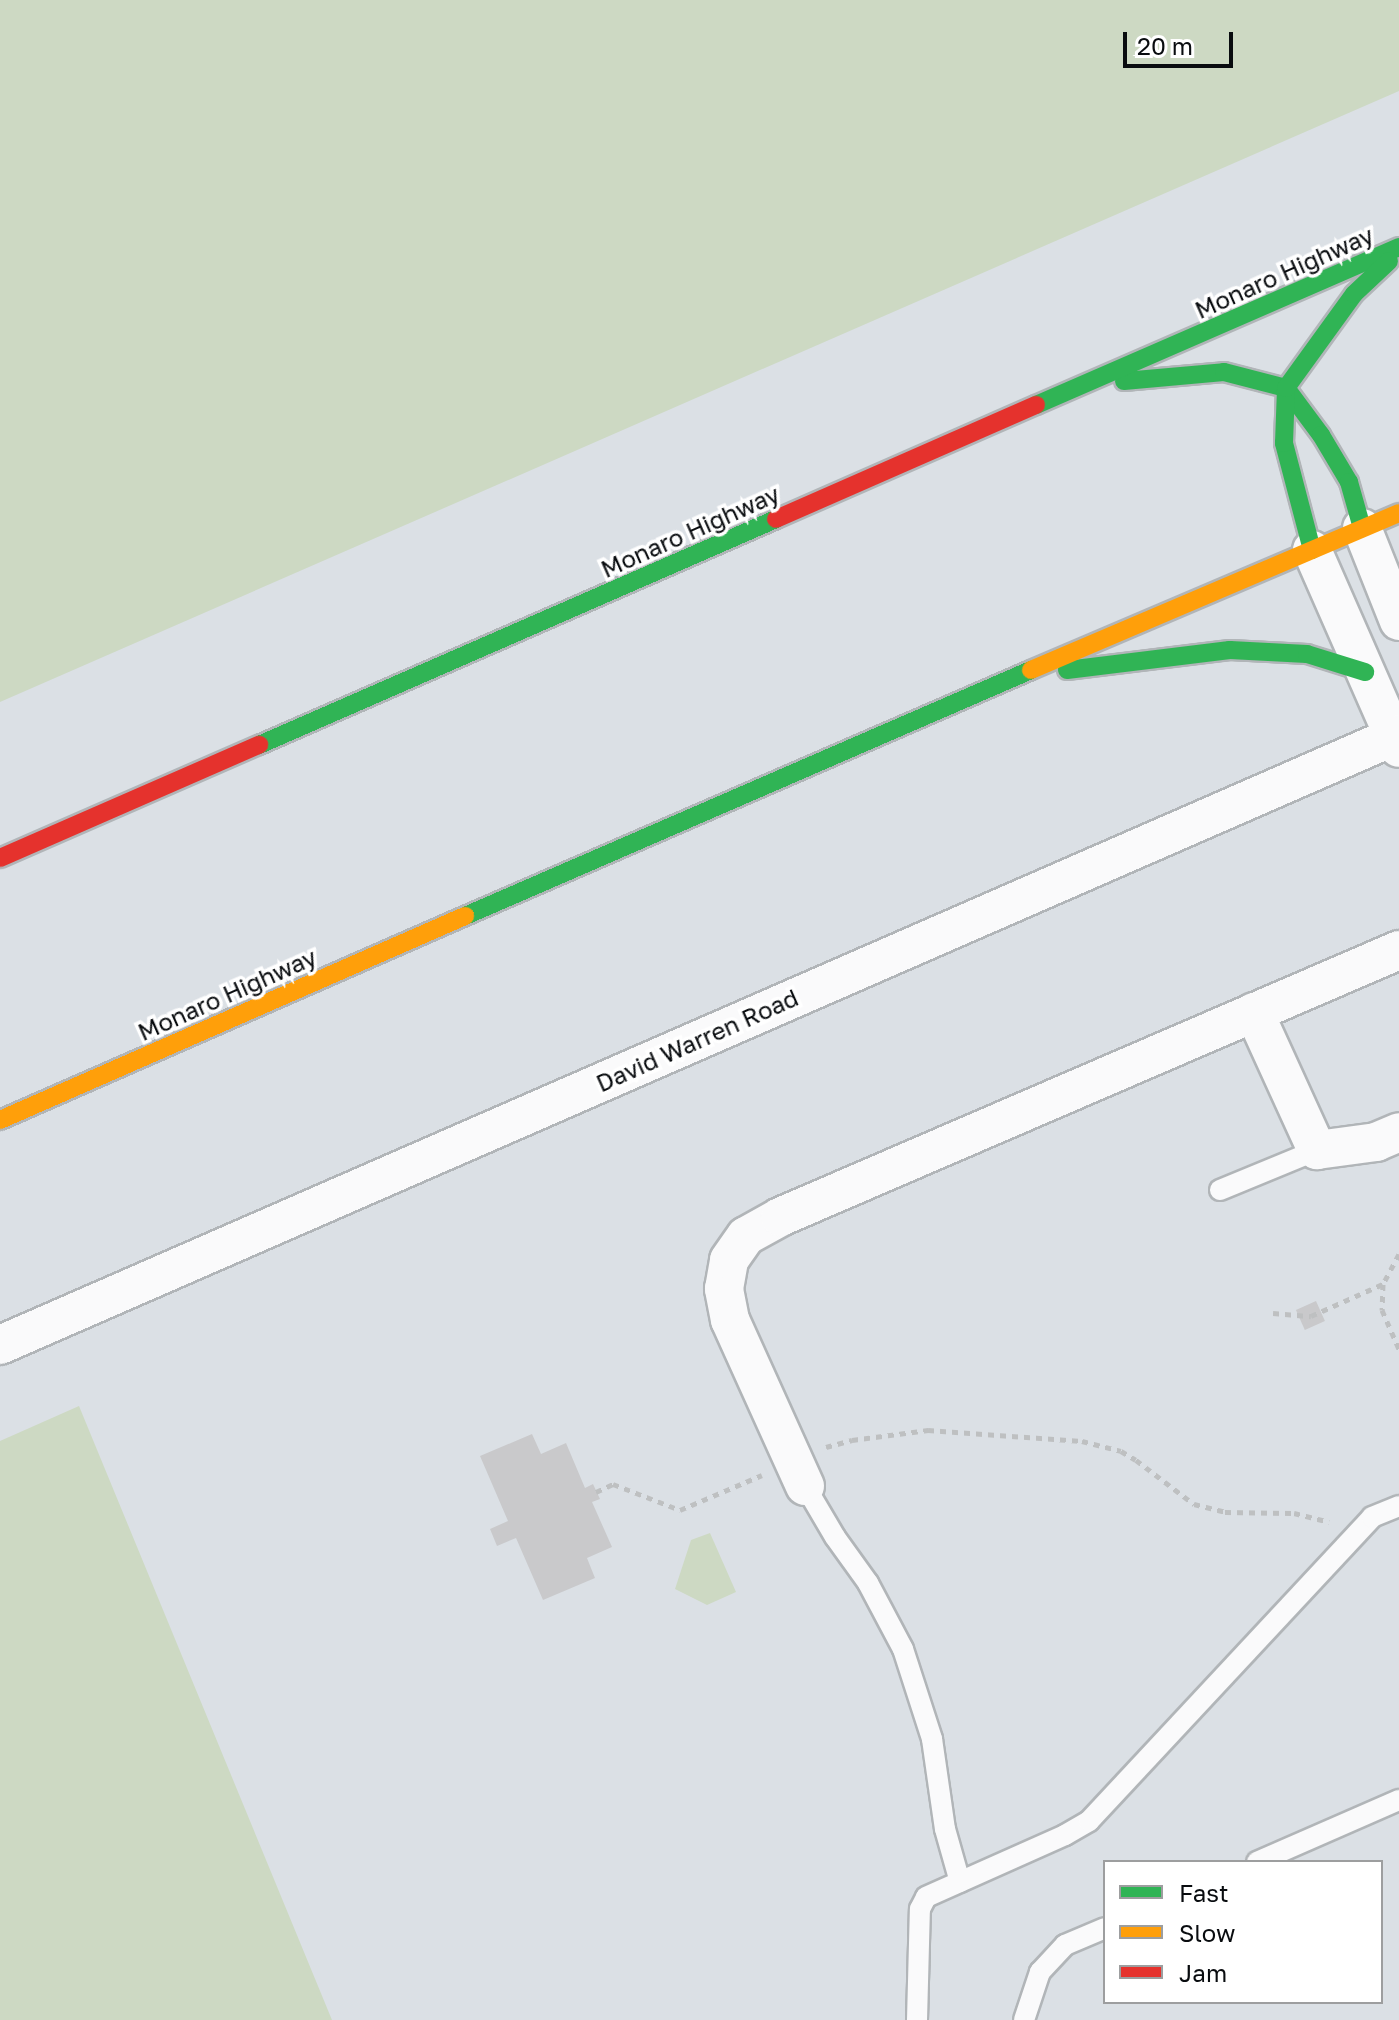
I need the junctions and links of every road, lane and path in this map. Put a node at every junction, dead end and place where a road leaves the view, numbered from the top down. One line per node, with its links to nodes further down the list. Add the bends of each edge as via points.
1 (1399, 249): 2 (highway, Monaro Highway); 3 (highway, via 1354,294)
2 (1087, 384): 3 (highway, via 1224,372); 11 (highway, Monaro Highway)
3 (1286, 388): 5 (highway, via 1349,482); 6 (highway, via 1284,443)
4 (1399, 513): 5 (highway, Monaro Highway)
5 (1362, 528): 6 (highway, Monaro Highway); 7 (street)
6 (1312, 550): 8 (street, David Warren Road); 9 (highway, Monaro Highway)
7 (1399, 621)
8 (1365, 672): 9 (highway, via 1307,654 1230,650); 10 (street, David Warren Road)
9 (1013, 677): 14 (highway, Monaro Highway)
10 (1397, 739): 21 (street, David Warren Road)
11 (0, 858)
12 (1399, 950): 13 (street)
13 (1254, 1012): 16 (street); 23 (street, via 746,1236 729,1260 724,1289 730,1320)
14 (0, 1120)
15 (1399, 1132): 16 (street, via 1376,1142)
16 (1317, 1150): 17 (lane)
17 (1220, 1190)
18 (1399, 1254): 19 (path)
19 (1383, 1284): 20 (path, via 1311,1316); 22 (path, via 1382,1310)
20 (1273, 1313)
21 (0, 1345)
22 (1399, 1349)
23 (799, 1473): 24 (path, via 680,1510 613,1484); 26 (path, via 852,1440 928,1430 1082,1441 1121,1451 1177,1495 1211,1510 1294,1513); 29 (lane, via 903,1649 932,1739 945,1829)
24 (596, 1492)
25 (1399, 1506): 26 (lane, via 1372,1517)
26 (1361, 1529): 29 (lane, via 1089,1821)
27 (1399, 1800): 28 (lane)
28 (1262, 1860)
29 (960, 1882): 31 (lane, via 926,1897 920,1909)
30 (1103, 1929): 32 (lane, via 1065,1945 1040,1972)
31 (917, 2020)
32 (1024, 2020)

